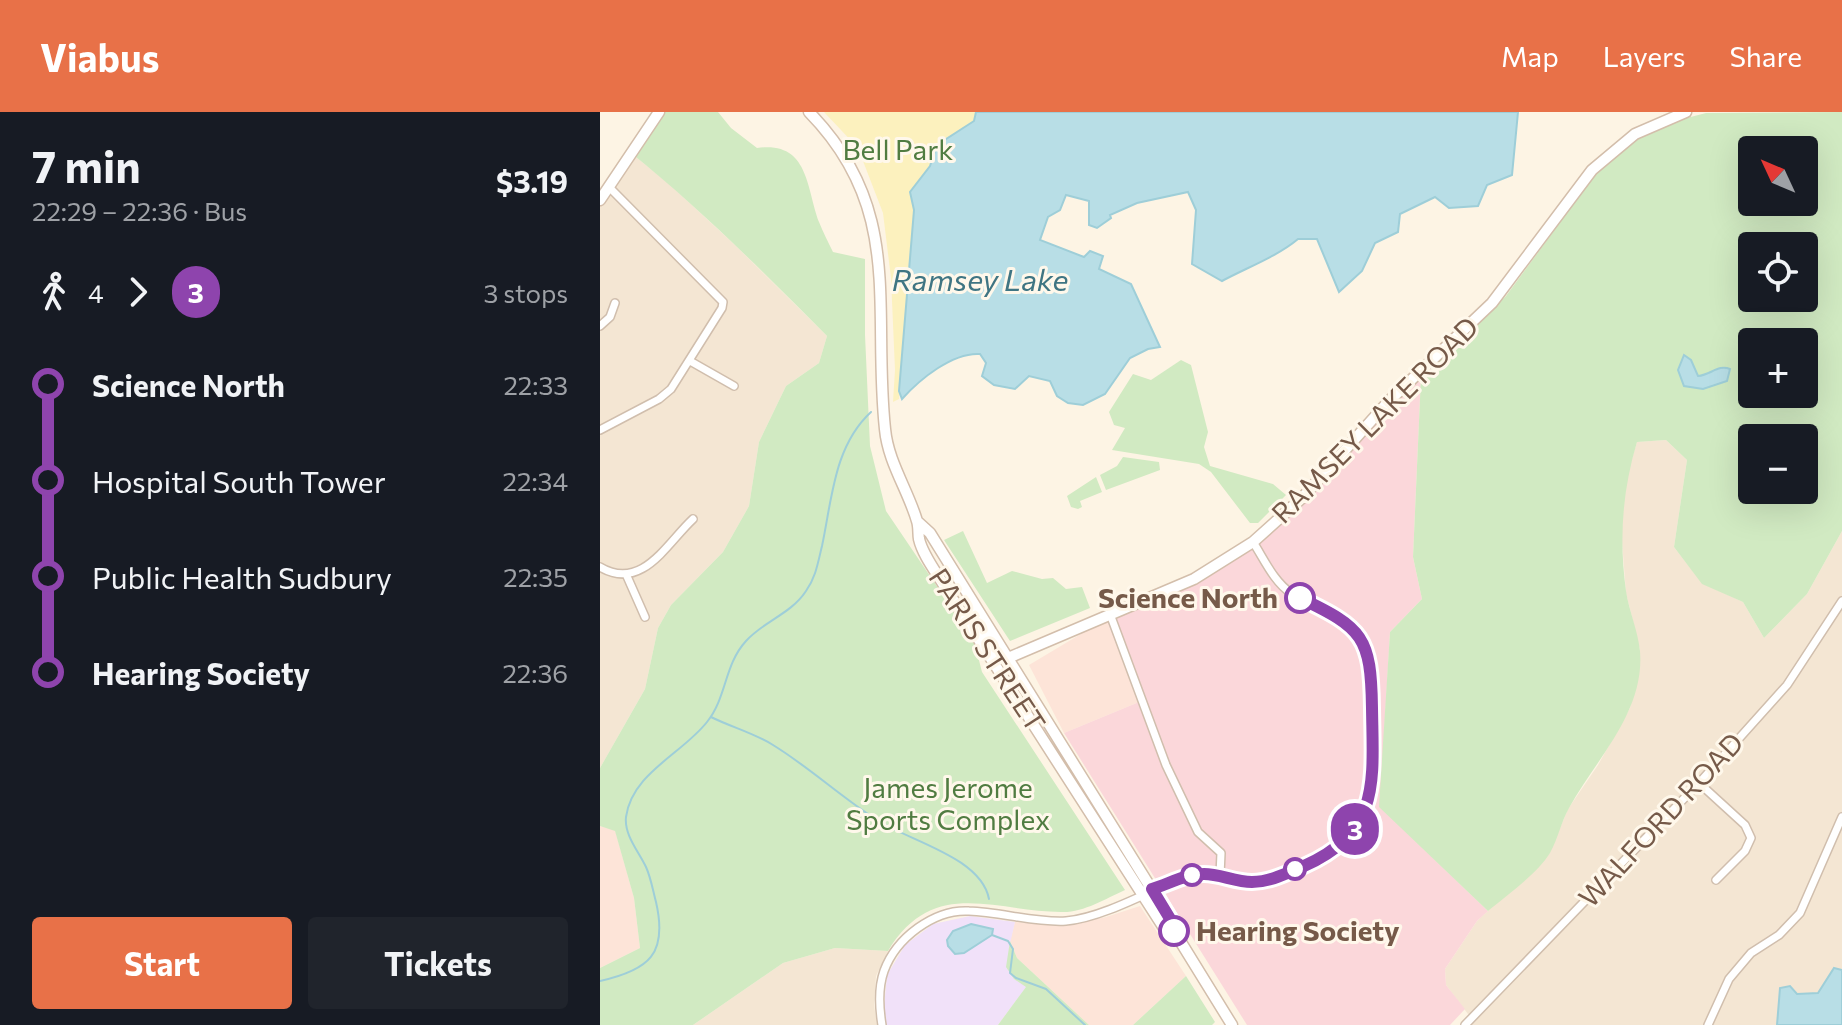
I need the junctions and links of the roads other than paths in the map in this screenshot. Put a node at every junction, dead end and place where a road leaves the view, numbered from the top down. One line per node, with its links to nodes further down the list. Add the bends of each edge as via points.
1 (659, 112): 4 (main road)
2 (809, 112): 12 (main road, PARIS STREET, via 840,147 872,217 880,283 885,433)
3 (1686, 112): 14 (main road, RAMSEY LAKE ROAD, via 1635,134 1592,170 1492,303)
4 (609, 187): 5 (main road); 8 (street, via 723,302)
5 (600, 200)
6 (615, 303): 7 (street)
7 (600, 326)
8 (690, 361): 9 (street); 10 (street, via 659,399)
9 (734, 386)
10 (600, 430)
11 (693, 519): 16 (street, via 650,565)
12 (918, 522): 13 (main road, PARIS STREET); 20 (main road, PARIS STREET)
13 (919, 540): 20 (main road, via 995,651); 21 (main road, PARIS STREET)
14 (1253, 542): 18 (main road, RAMSEY LAKE ROAD, via 1194,579); 24 (street, via 1289,592 1348,624 1365,645 1372,667 1371,783 1361,818 1333,851 1263,881)
15 (600, 567): 16 (street)
16 (626, 574): 19 (street)
17 (1842, 601): 22 (street, WALFORD ROAD, via 1787,685)
18 (1110, 614): 20 (main road, RAMSEY LAKE ROAD); 24 (street, via 1166,765 1198,832 1221,853)
19 (645, 617)
20 (1008, 658): 21 (main road); 26 (main road, PARIS STREET)
21 (1003, 678): 26 (main road, PARIS STREET)
22 (1699, 783): 25 (street, via 1745,825 1751,838); 29 (street, WALFORD ROAD)
23 (1842, 817): 30 (street, via 1800,913 1751,953 1729,979)
24 (1220, 875): 26 (street, via 1186,876)
25 (1716, 880)
26 (1147, 892): 27 (street, via 1090,917 1064,921 966,910 933,919 903,940 884,970); 28 (main road, PARIS STREET, via 1172,922)
27 (882, 1025)
28 (1232, 1025)
29 (1465, 1025)
30 (1708, 1025)

